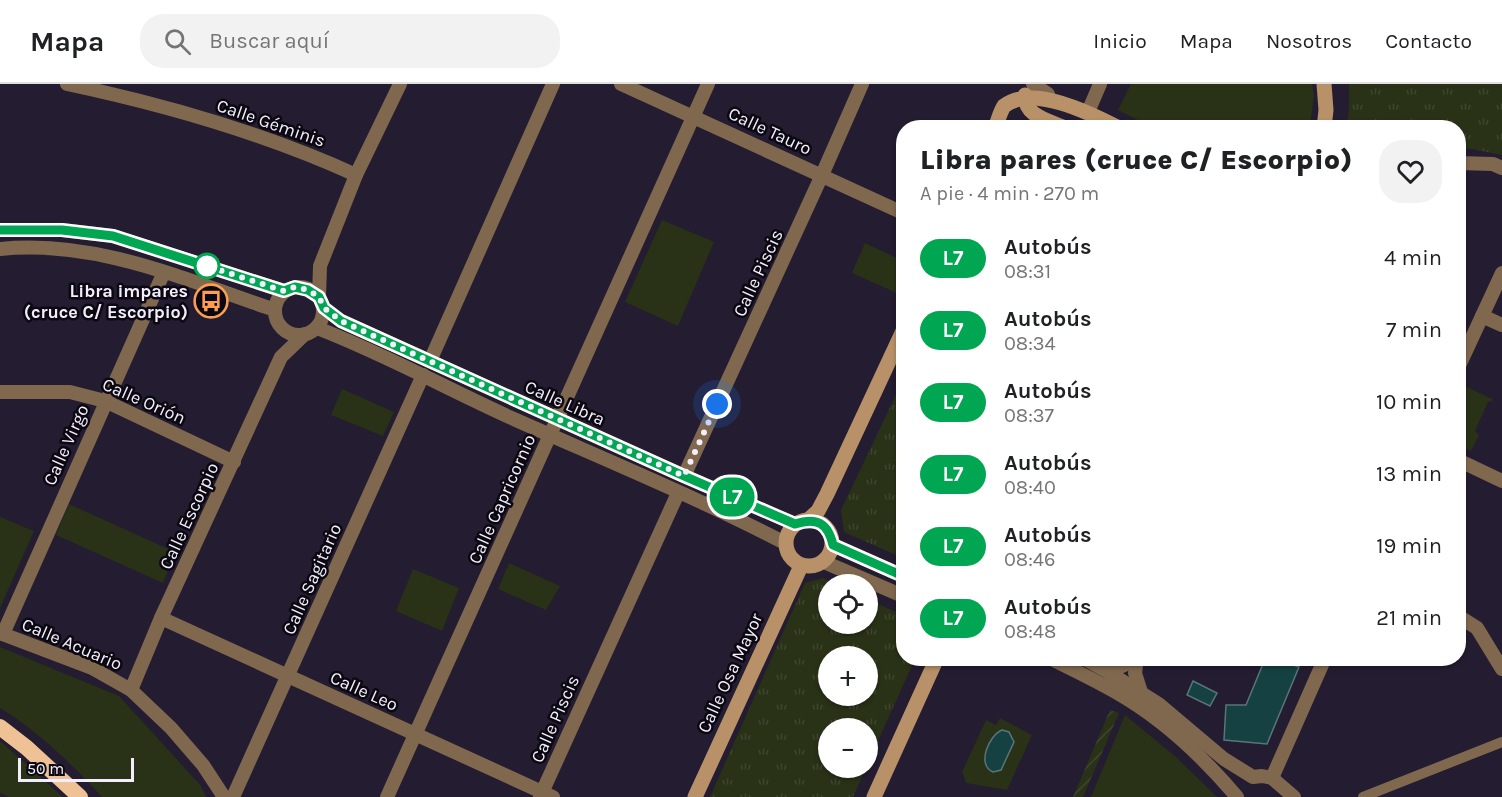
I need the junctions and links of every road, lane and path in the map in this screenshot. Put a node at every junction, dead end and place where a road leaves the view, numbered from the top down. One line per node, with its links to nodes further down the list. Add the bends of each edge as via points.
1 (67, 84): 18 (street, Calle Géminis, via 137,99 227,126)
2 (400, 84): 18 (street)
3 (553, 84): 35 (street)
4 (621, 84): 11 (street, Calle Tauro)
5 (708, 84): 11 (street, Calle Capricornio)
6 (862, 84): 19 (street, Calle Piscis)
7 (1100, 84): 10 (street)
8 (1324, 84): 15 (main road)
9 (1029, 90): 10 (main road); 12 (main road, via 1010,101); 13 (main road, via 1025,104)
10 (1088, 112): 14 (main road)
11 (693, 116): 19 (street, Calle Tauro); 39 (street, Calle Capricornio)
12 (998, 120)
13 (1047, 120)
14 (1104, 120)
15 (1325, 120)
16 (1466, 163): 17 (street)
17 (1502, 168)
18 (357, 175): 23 (street)
19 (822, 175): 20 (street, Calle Tauro); 43 (street, Calle Piscis)
20 (896, 210)
21 (0, 230): 26 (street, via 62,230 113,236)
22 (0, 249): 24 (street, via 63,248 110,256)
23 (320, 266): 26 (street); 27 (street)
24 (164, 272): 29 (street); 38 (street, Calle Virgo)
25 (1502, 273): 28 (street)
26 (289, 289): 27 (street, via 308,290); 29 (street, via 277,302)
27 (321, 302): 31 (street, via 323,319); 35 (street, Calle Libra, via 341,321)
28 (1482, 316): 30 (street); 33 (street)
29 (277, 317): 31 (street, via 290,333); 34 (street, Calle Escorpio)
30 (1502, 325)
31 (311, 331): 34 (street, Calle Escorpio); 36 (street, Calle Libra)
32 (896, 346): 46 (main road, via 818,511)
33 (1466, 351)
34 (281, 357): 41 (street, Calle Escorpio)
35 (430, 361): 39 (street, Calle Libra)
36 (423, 375): 40 (street, Calle Libra); 64 (street, Calle Sagitario)
37 (0, 392): 38 (street, Calle Orión, via 70,392)
38 (105, 401): 41 (street, Calle Orión); 55 (street, Calle Virgo)
39 (558, 419): 40 (street, Calle Capricornio); 43 (street, Calle Libra)
40 (551, 434): 45 (street, Calle Libra); 68 (street, Calle Capricornio)
41 (234, 462): 53 (street, Calle Escorpio)
42 (1466, 464): 44 (street)
43 (684, 476): 46 (street, Calle Libra)
44 (1502, 481)
45 (678, 493): 47 (street, Calle Libra); 73 (street, Calle Piscis)
46 (802, 522): 47 (main road, via 789,530); 48 (main road, via 821,523 830,532)
47 (785, 543): 50 (main road, via 790,557)
48 (833, 545): 49 (main road); 51 (street)
49 (824, 562): 50 (main road); 52 (street)
50 (801, 566): 78 (main road, Calle Osa Mayor)
51 (896, 573)
52 (896, 593)
53 (161, 618): 64 (street, Calle Leo); 65 (street, Calle Escorpio)
54 (1466, 621): 62 (street, via 1477,628)
55 (1, 634): 65 (street, Calle Acuario, via 92,668)
56 (934, 666): 79 (main road)
57 (1065, 666): 72 (street, via 1121,695 1157,721)
58 (1097, 666): 63 (street)
59 (1122, 666): 63 (street)
60 (1136, 666): 66 (street)
61 (1321, 666): 71 (street)
62 (1502, 669)
63 (1108, 672): 66 (street)
64 (287, 676): 68 (street, Calle Leo); 76 (street, Calle Sagitario)
65 (131, 690): 75 (street, Calle Acuario, via 171,728)
66 (1141, 692): 70 (street, via 1224,759)
67 (0, 728): 74 (highway)
68 (415, 734): 73 (street, Calle Leo); 77 (street, Calle Capricornio)
69 (1502, 742): 82 (street)
70 (1253, 777): 71 (street); 72 (street)
71 (1272, 778): 81 (street)
72 (1226, 785): 80 (street)
73 (545, 795)
74 (80, 797)
75 (224, 797)
76 (233, 797)
77 (387, 797)
78 (695, 797)
79 (874, 797)
80 (1237, 797)
81 (1294, 797)
82 (1363, 797)

